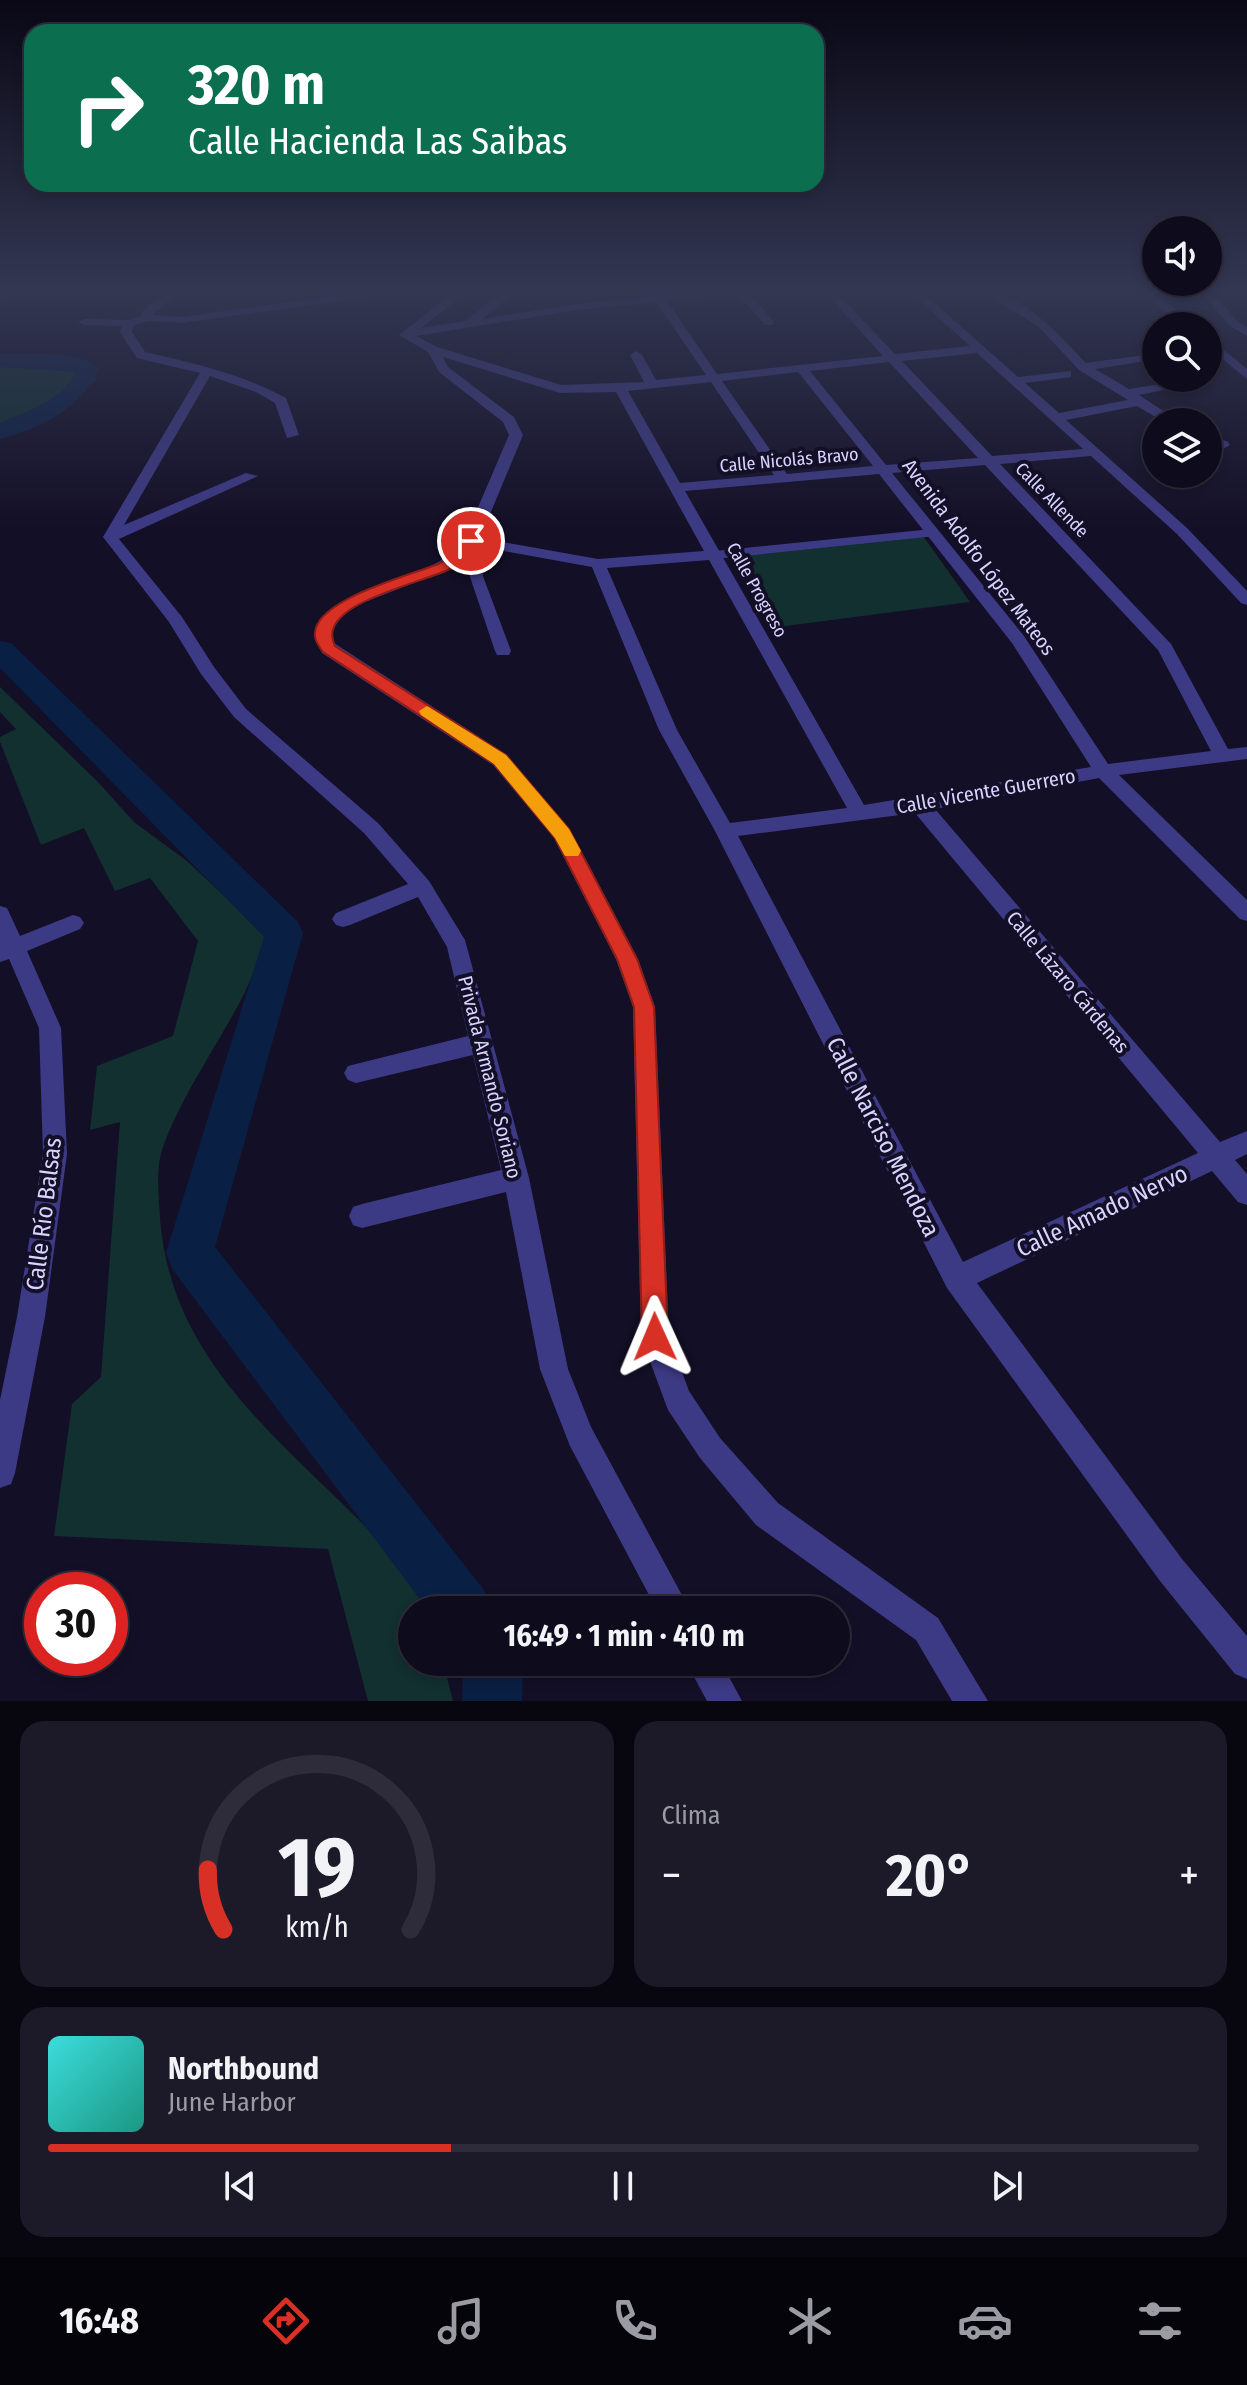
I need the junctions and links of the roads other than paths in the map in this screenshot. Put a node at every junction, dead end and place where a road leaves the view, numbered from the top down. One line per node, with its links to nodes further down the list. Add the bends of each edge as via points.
1 (445, 370): 29 (street, via 509,420 516,435)
2 (499, 370): 15 (street, via 560,389)
3 (644, 370): 14 (street)
4 (710, 370): 12 (street)
5 (799, 370): 12 (street)
6 (803, 370): 23 (street, Avenida Adolfo López Mateos)
7 (904, 370): 22 (street, Calle Allende)
8 (1002, 370): 13 (street)
9 (1088, 370): 17 (street)
10 (207, 371): 20 (street, via 281,401); 28 (street)
11 (1067, 374): 13 (street)
12 (715, 378): 14 (street); 25 (street)
13 (1014, 381): 19 (street)
14 (652, 385): 15 (street)
15 (620, 388): 26 (street, Calle Progreso)
16 (1154, 392): 17 (street)
17 (1130, 398): 18 (street); 19 (street)
18 (1148, 408)
19 (1056, 418): 21 (street)
20 (292, 435)
21 (1094, 452): 22 (street, Calle Nicolás Bravo); 32 (street, via 1182,531)
22 (987, 460): 23 (street, Calle Nicolás Bravo); 35 (street, Calle Allende, via 1165,648)
23 (886, 471): 25 (street, Calle Nicolás Bravo); 27 (street, Avenida Adolfo López Mateos)
24 (251, 476): 28 (street)
25 (784, 479): 26 (street, Calle Nicolás Bravo)
26 (678, 487): 30 (street, Calle Progreso)
27 (932, 533): 30 (street); 36 (street, Avenida Adolfo López Mateos, via 1018,640)
28 (110, 537): 40 (street, Privada Armando Soriano, via 240,713 371,828)
29 (470, 543): 31 (street); 33 (street, via 476,579); 59 (street, via 446,566 337,611 324,623 322,636 328,649 500,760 562,834 627,959 644,1007 655,1337 678,1400 710,1448 767,1514 927,1629)
30 (715, 555): 31 (street); 38 (street, Calle Progreso)
31 (598, 564): 39 (street, Calle Narciso Mendoza, via 668,730)
32 (1247, 600)
33 (503, 651)
34 (1247, 753): 35 (street, Calle Vicente Guerrero)
35 (1222, 754): 36 (street, Calle Vicente Guerrero)
36 (1103, 771): 37 (street, Calle Vicente Guerrero); 41 (street, Avenida Adolfo López Mateos)
37 (920, 805): 38 (street, Calle Vicente Guerrero); 49 (street, Calle Lázaro Cárdenas)
38 (858, 811): 39 (street, Calle Vicente Guerrero)
39 (725, 831): 53 (street, Calle Narciso Mendoza)
40 (422, 887): 43 (street); 46 (street, Privada Armando Soriano, via 457,946)
41 (1247, 913)
42 (0, 914): 45 (street, Calle Río Balsas)
43 (343, 919)
44 (73, 923): 45 (street)
45 (7, 950): 54 (street, Calle Río Balsas, via 50,1028 55,1154 31,1317)
46 (482, 1043): 47 (street); 50 (street, Privada Armando Soriano)
47 (356, 1073)
48 (1247, 1142): 49 (street, Calle Amado Nervo)
49 (1216, 1158): 51 (street, Calle Lázaro Cárdenas); 53 (street, Calle Amado Nervo)
50 (516, 1178): 52 (street); 55 (street, Privada Armando Soriano, via 554,1369 580,1436)
51 (1247, 1193)
52 (362, 1216)
53 (957, 1279): 56 (street, Calle Narciso Mendoza, via 1171,1570)
54 (0, 1473)
55 (666, 1596)
56 (1247, 1662)
57 (711, 1676): 58 (street)
58 (725, 1701)
59 (971, 1701)

